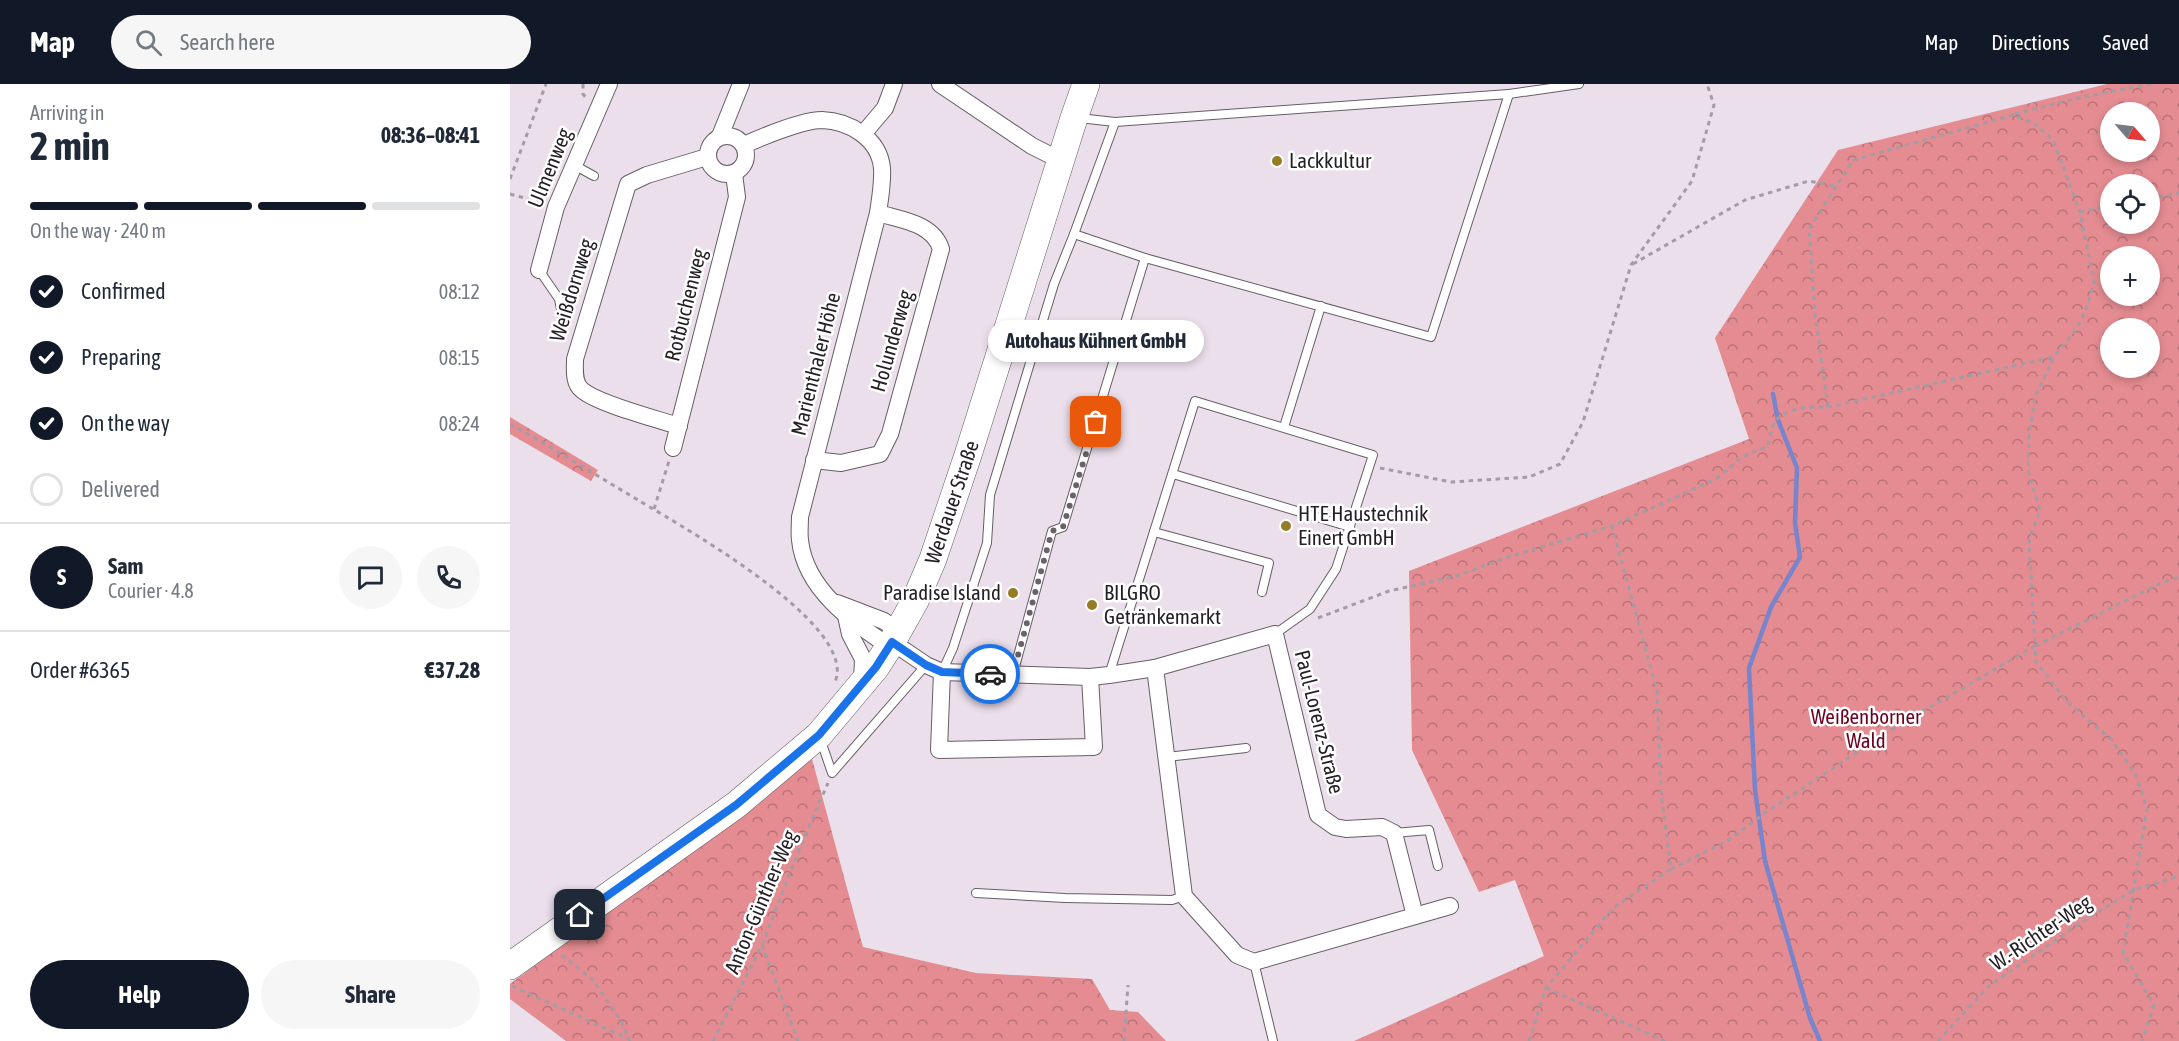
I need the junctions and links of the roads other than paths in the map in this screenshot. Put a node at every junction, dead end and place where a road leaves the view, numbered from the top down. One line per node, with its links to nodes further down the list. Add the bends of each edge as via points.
1 (609, 84): 15 (street, Ulmenweg)
2 (741, 84): 11 (street)
3 (894, 84): 10 (street, via 885,108)
4 (940, 84): 14 (street, via 1032,146)
5 (1086, 84): 8 (main road, Werdauer Straße)
6 (1579, 84): 7 (lane)
7 (1509, 94): 9 (lane); 22 (lane, via 1431,337)
8 (1074, 118): 9 (lane); 14 (main road, Werdauer Straße)
9 (1115, 122): 19 (lane)
10 (863, 134): 12 (street, via 850,126 822,120); 18 (street, Marienthaler Höhe, via 876,148 882,166)
11 (720, 136): 12 (street, via 738,139); 13 (street, via 713,141)
12 (744, 145): 16 (street, via 746,161)
13 (707, 157): 16 (street, via 722,173); 24 (street, Weißdornweg, via 628,184 575,359 575,377 581,389)
14 (1060, 160): 35 (main road, Werdauer Straße, via 933,559)
15 (574, 165): 17 (lane); 21 (street, Ulmenweg, via 556,207)
16 (734, 174): 24 (street, Rotbuchenweg, via 736,197)
17 (594, 176)
18 (878, 213): 27 (street, Marienthaler Höhe); 27 (street, Holunderweg, via 918,224 938,238 941,249 890,434 880,454 841,463)
19 (1074, 234): 20 (lane); 37 (lane, via 1054,284 990,495 987,543 953,648)
20 (1145, 258): 22 (lane); 38 (lane, via 1063,527 1052,531)
21 (538, 270): 23 (lane, via 560,298)
22 (1322, 306): 25 (lane)
23 (563, 319)
24 (679, 426): 26 (street, Rotbuchenweg)
25 (1284, 427): 28 (lane, via 1195,401); 29 (lane, via 1373,455)
26 (673, 448)
27 (814, 460): 32 (street, Marienthaler Höhe, via 800,517 800,540 804,560 821,590)
28 (1173, 474): 29 (lane); 30 (lane)
29 (1350, 527): 34 (lane, via 1336,570 1310,609)
30 (1154, 532): 31 (lane, via 1269,562); 39 (lane)
31 (1262, 592)
32 (833, 602): 33 (street, Marienthaler Höhe); 35 (street, via 884,621)
33 (846, 616): 35 (street, Marienthaler Höhe); 41 (street, Marienthaler Höhe, via 863,659)
34 (1275, 634): 36 (street, Paul-Lorenz-Straße); 45 (street, Paul-Lorenz-Straße, via 1318,815 1335,827 1382,827)
35 (893, 640): 37 (street); 41 (main road, Werdauer Straße)
36 (1155, 668): 39 (street, Paul-Lorenz-Straße); 44 (street)
37 (934, 669): 38 (street, Paul-Lorenz-Straße); 40 (street, via 939,750 1094,747); 42 (lane, via 832,773)
38 (1013, 674): 40 (street, Paul-Lorenz-Straße)
39 (1109, 675): 40 (street, Paul-Lorenz-Straße)
40 (1090, 677)
41 (862, 684): 42 (main road, Werdauer Straße)
42 (819, 735): 52 (main road, Werdauer Straße, via 736,805)
43 (1246, 748): 44 (lane)
44 (1167, 757): 48 (street)
45 (1394, 833): 46 (lane, via 1429,830); 50 (street)
46 (1438, 866)
47 (976, 893): 48 (lane, via 1172,900)
48 (1184, 896): 51 (street, via 1237,955)
49 (1450, 906): 50 (street)
50 (1415, 915): 51 (street)
51 (1254, 962): 53 (lane)
52 (510, 966)
53 (1273, 1041)

